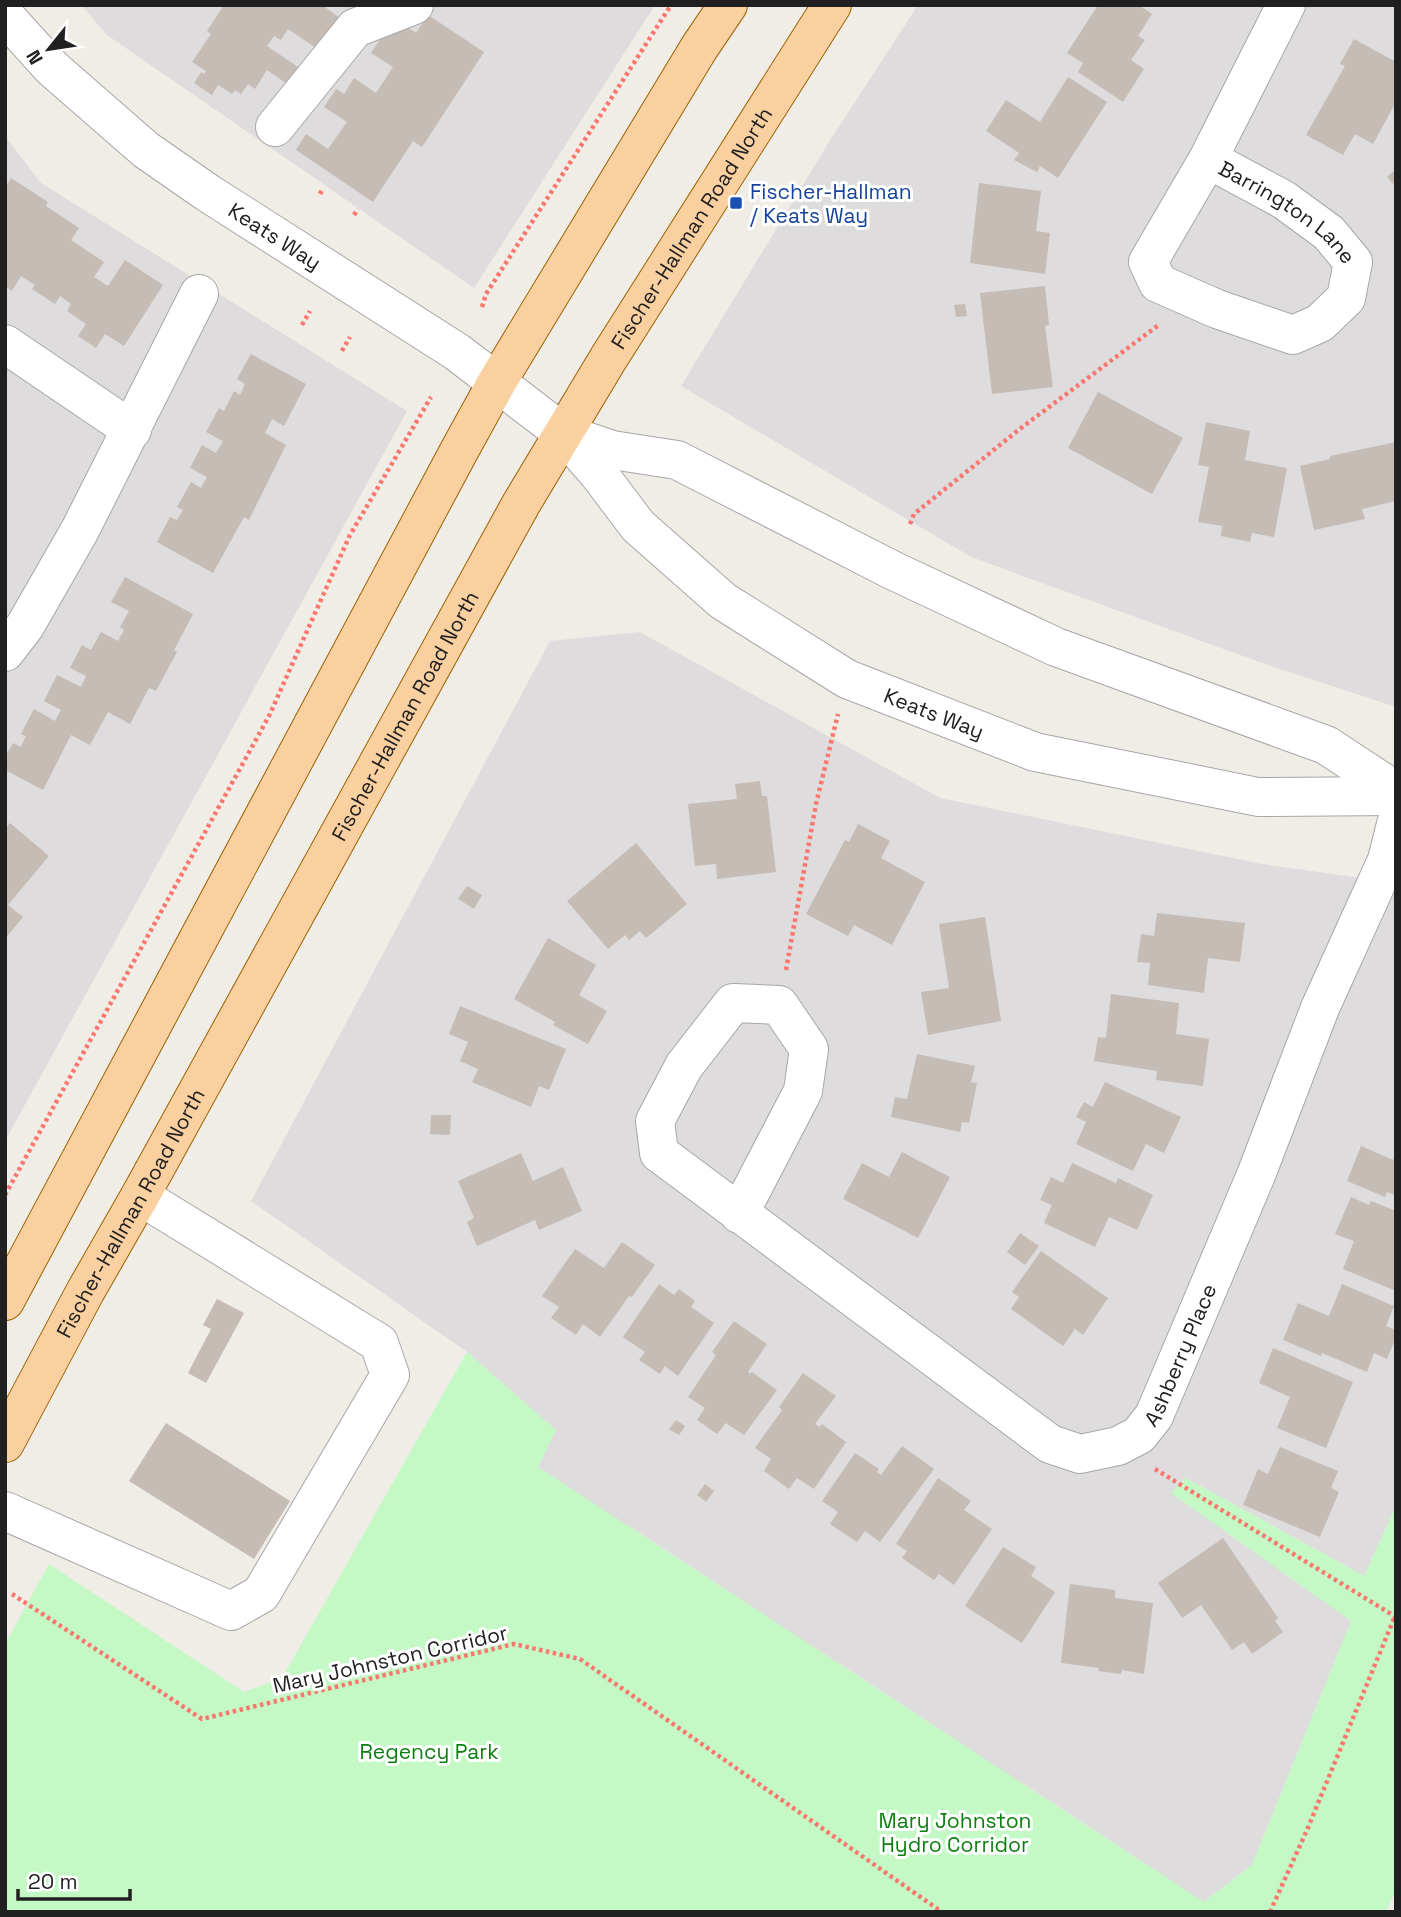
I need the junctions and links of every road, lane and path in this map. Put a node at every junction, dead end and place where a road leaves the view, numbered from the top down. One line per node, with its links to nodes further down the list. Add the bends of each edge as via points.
1 (414, 5): 7 (street, via 355,28)
2 (671, 5): 13 (path, via 486,294)
3 (728, 5): 19 (main road)
4 (832, 5): 22 (main road, Fischer-Hallman Road North)
5 (1286, 5): 8 (street, Barrington Lane)
6 (5, 16): 19 (street, Keats Way, via 52,68 146,149)
7 (275, 127)
8 (1208, 159): 12 (street, Barrington Lane, via 1148,262 1158,283); 12 (street, Barrington Lane, via 1284,200 1329,233 1353,262 1346,298 1320,323 1293,335)
9 (323, 188): 10 (path)
10 (320, 194)
11 (199, 294): 21 (street)
12 (1195, 298): 23 (path, via 1021,428 914,514)
13 (482, 307)
14 (310, 311): 15 (path)
15 (302, 325)
16 (350, 337): 18 (path)
17 (5, 344): 21 (street)
18 (341, 351)
19 (497, 382): 22 (street, Keats Way); 32 (main road)
20 (431, 397): 29 (path, via 350,535 270,716)
21 (132, 430): 24 (street, via 80,530)
22 (563, 433): 25 (street, Keats Way, via 638,526 723,600); 26 (street, Keats Way, via 612,450 677,460 892,570 1056,647 1326,745); 30 (main road, Fischer-Hallman Road North)
23 (910, 524)
24 (5, 652)
25 (847, 679): 26 (street, Keats Way, via 1048,754 1258,797); 28 (path, via 816,804)
26 (1396, 793)
27 (1396, 824): 34 (street, Ashberry Place, via 1387,860 1320,1008 1256,1175 1154,1416 1139,1435)
28 (779, 1005): 31 (street, via 809,1049 803,1091); 31 (street, Ashberry Place, via 733,1003 684,1066 655,1121 659,1153)
29 (5, 1195)
30 (140, 1196): 33 (main road, Fischer-Hallman Road North); 35 (street, via 379,1343 390,1375 261,1594 231,1611)
31 (739, 1213): 34 (street, Ashberry Place, via 1050,1444 1080,1454)
32 (5, 1301)
33 (5, 1443)
34 (1118, 1446): 37 (path)
35 (5, 1511)
36 (12, 1594): 38 (path, Mary Johnston Corridor, via 202,1718 514,1644 580,1659)
37 (1395, 1617): 39 (path)
38 (942, 1912)
39 (1270, 1912)

